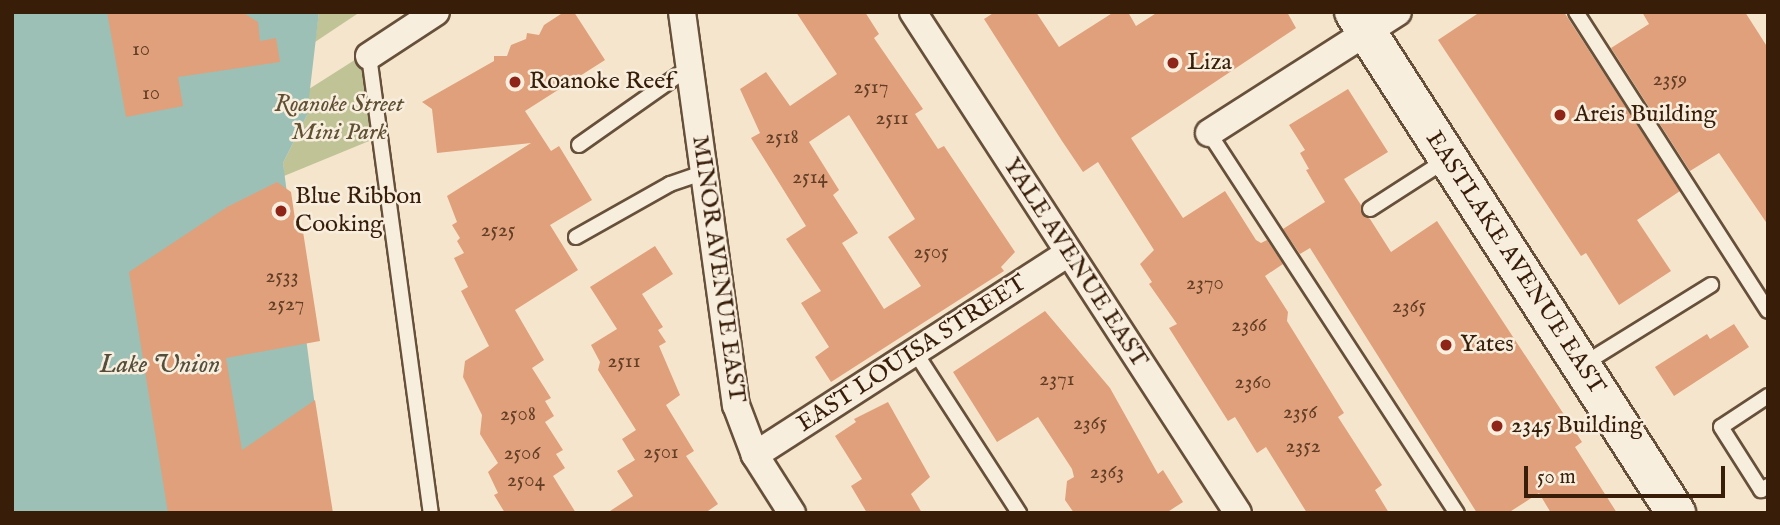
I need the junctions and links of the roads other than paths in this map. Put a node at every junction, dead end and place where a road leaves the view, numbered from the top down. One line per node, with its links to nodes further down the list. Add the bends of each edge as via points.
1 (436, 12): 6 (street)
2 (682, 12): 7 (street, MINOR AVENUE EAST)
3 (913, 12): 14 (street, YALE AVENUE EAST)
4 (1576, 12): 16 (lane)
5 (1373, 19): 8 (street); 10 (main road, EASTLAKE AVENUE EAST)
6 (369, 56): 22 (lane)
7 (690, 67): 9 (lane); 11 (street, MINOR AVENUE EAST)
8 (1209, 133): 26 (lane)
9 (579, 145)
10 (1447, 159): 12 (lane); 18 (main road, EASTLAKE AVENUE EAST)
11 (704, 172): 13 (lane, via 670,184); 20 (street, MINOR AVENUE EAST, via 736,405)
12 (1370, 209)
13 (576, 237)
14 (1069, 253): 17 (street, EAST LOUISA STREET); 25 (street, YALE AVENUE EAST)
15 (1711, 285): 18 (lane)
16 (1768, 311)
17 (915, 352): 20 (street, EAST LOUISA STREET); 24 (lane)
18 (1581, 366): 27 (main road, EASTLAKE AVENUE EAST)
19 (1768, 396): 21 (lane, via 1720,427 1761,490)
20 (755, 455): 23 (street, MINOR AVENUE EAST)
21 (1768, 486)
22 (431, 513)
23 (792, 513)
24 (1019, 513)
25 (1238, 513)
26 (1457, 513)
27 (1676, 513)

